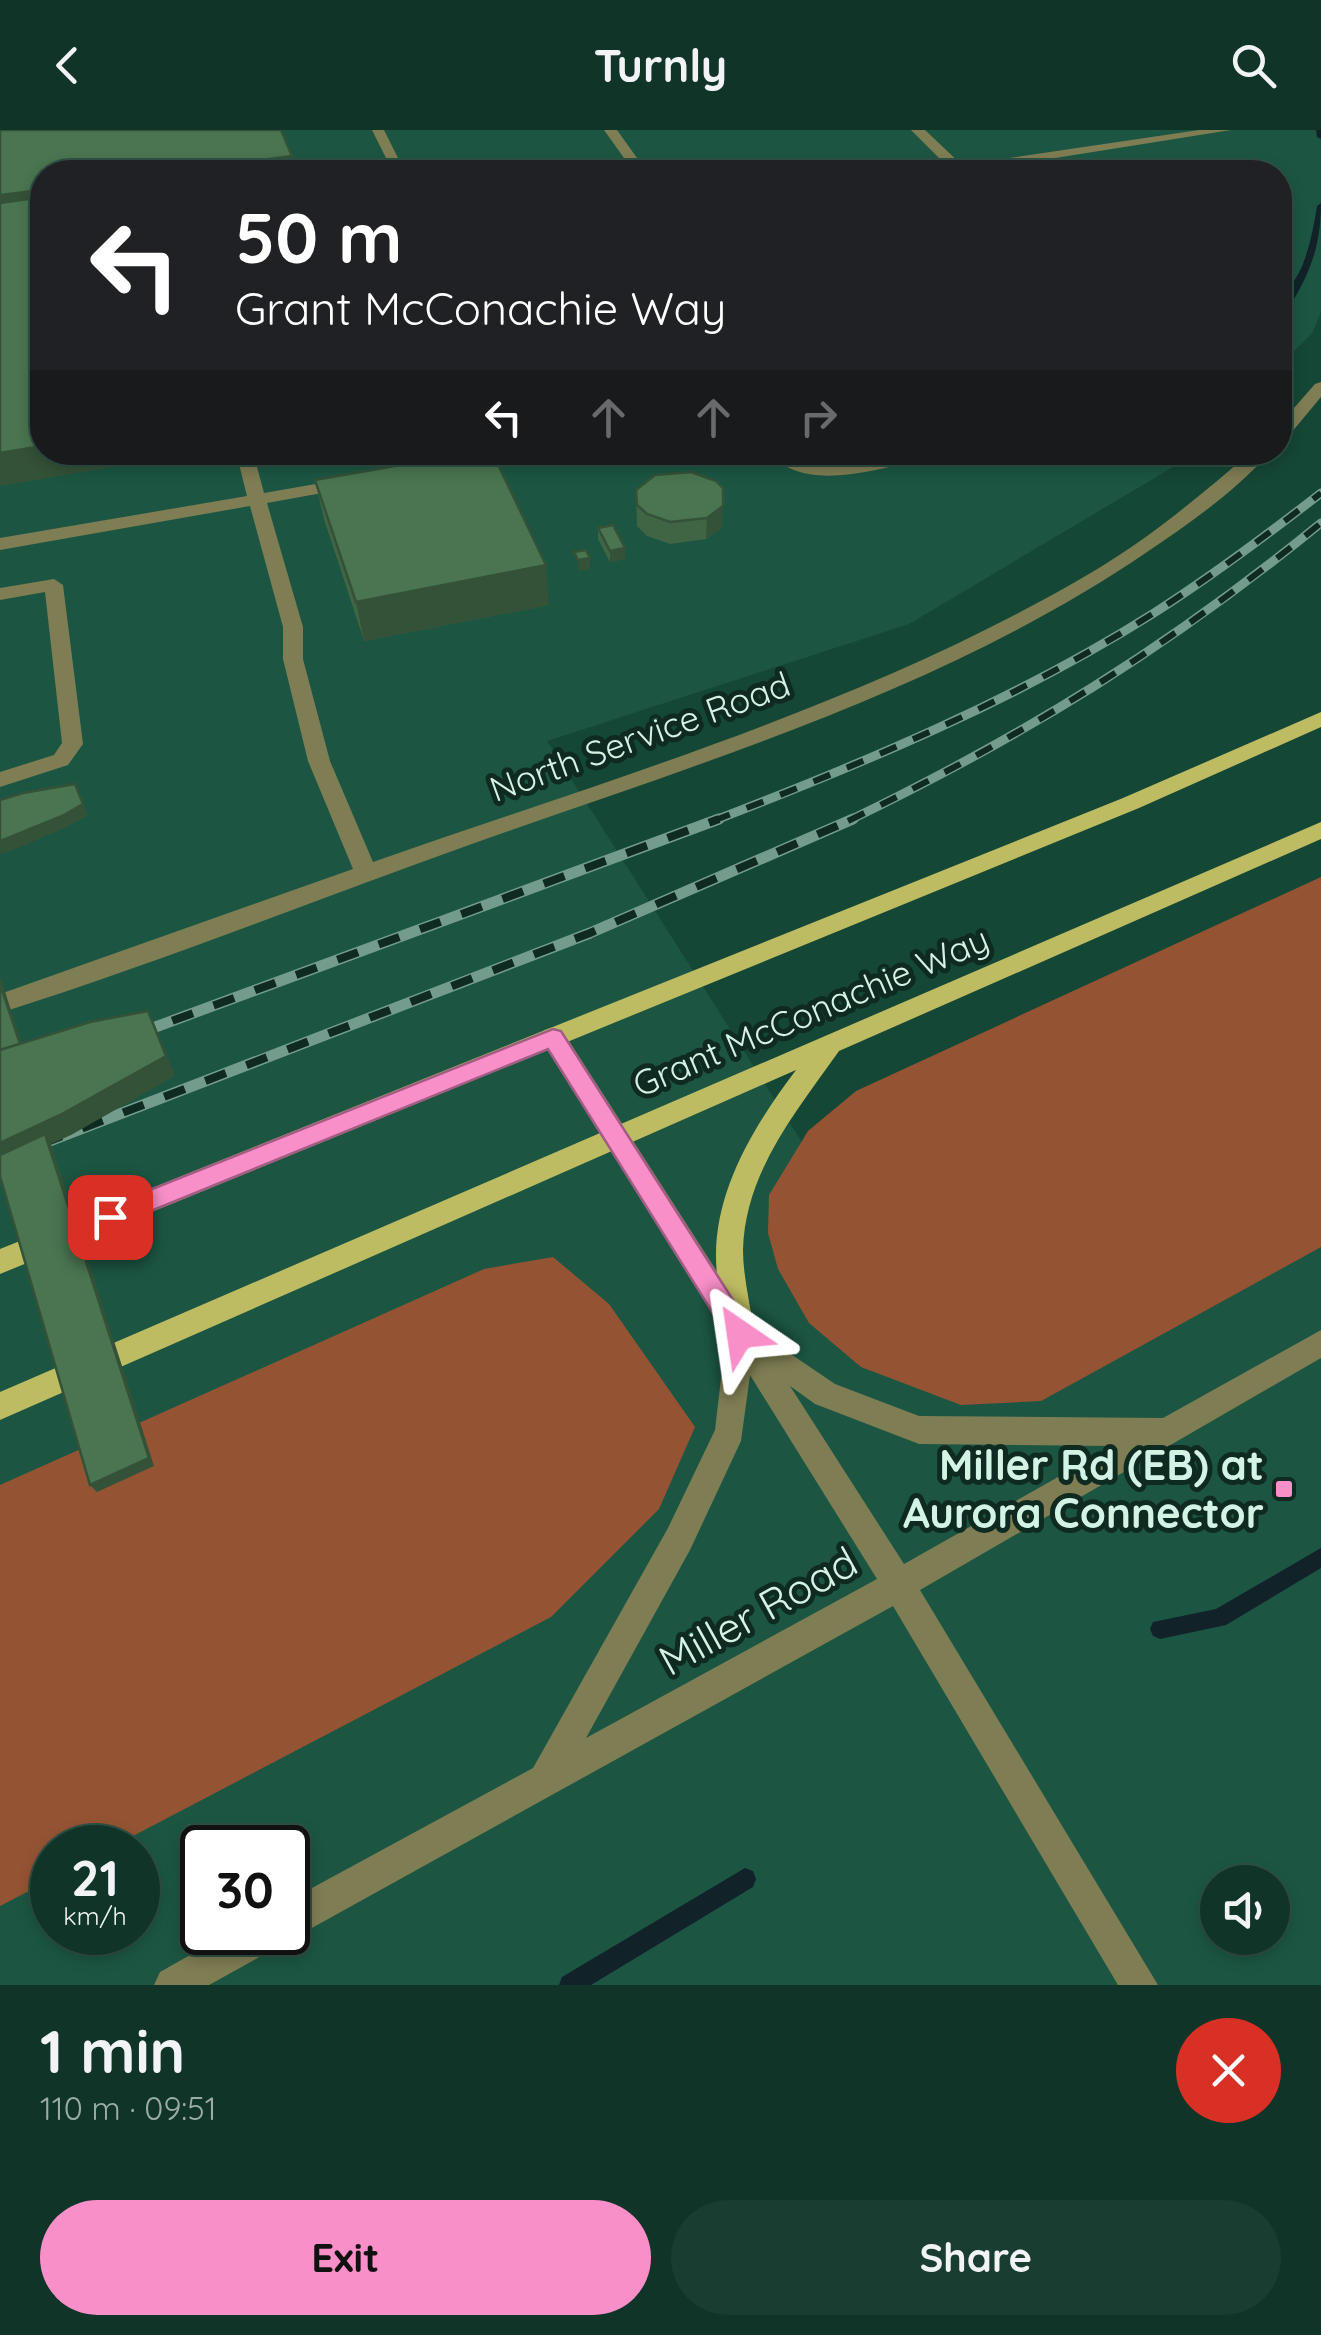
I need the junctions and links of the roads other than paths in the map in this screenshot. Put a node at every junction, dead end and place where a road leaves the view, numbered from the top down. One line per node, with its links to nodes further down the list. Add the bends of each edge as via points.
1 (378, 130): 5 (street)
2 (610, 130): 6 (street)
3 (917, 130): 7 (street)
4 (1225, 130): 8 (street)
5 (393, 160)
6 (633, 160)
7 (942, 160)
8 (1025, 160)
9 (1321, 387): 10 (street)
10 (1292, 421)
11 (248, 465): 18 (street)
12 (456, 465): 16 (street)
13 (789, 465): 14 (street, via 815,472)
14 (856, 465)
15 (1247, 465): 24 (street, North Service Road, via 1122,562 952,652 701,754)
16 (450, 466)
17 (373, 479): 18 (street)
18 (258, 499): 19 (street); 24 (street, via 319,761)
19 (0, 544)
20 (0, 594): 22 (street, via 54,584 73,744 61,760)
21 (1321, 719): 26 (main road, Grant McConachie Way, via 1131,804)
22 (0, 780)
23 (1321, 830): 27 (main road, Grant McConachie Way)
24 (366, 873): 25 (street, North Service Road)
25 (0, 1004)
26 (553, 1038): 28 (street); 29 (main road, Grant McConachie Way)
27 (831, 1044): 28 (main road, Grant McConachie Way); 30 (main road, via 776,1114 745,1185 730,1242)
28 (616, 1138): 30 (street); 32 (main road, Grant McConachie Way)
29 (0, 1262)
30 (740, 1334): 33 (street, via 825,1394 919,1430); 34 (street); 35 (street, via 730,1432 679,1539)
31 (1321, 1343): 33 (street, Miller Road)
32 (0, 1406)
33 (1165, 1432): 34 (street, Miller Road)
34 (899, 1585): 35 (street, Miller Road); 39 (street)
35 (545, 1779): 36 (street, Miller Road)
36 (310, 1910)
37 (227, 1955): 38 (street)
38 (173, 1985)
39 (1139, 1985)

